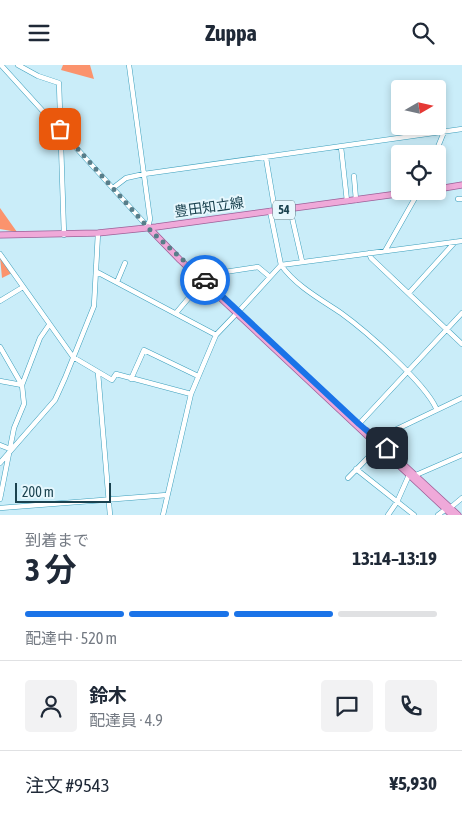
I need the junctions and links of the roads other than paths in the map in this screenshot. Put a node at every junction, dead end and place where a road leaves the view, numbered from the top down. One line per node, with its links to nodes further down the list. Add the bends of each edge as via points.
1 (1, 65): 4 (street)
2 (18, 65): 4 (street, via 59,83)
3 (129, 65): 10 (street)
4 (60, 129): 13 (street); 24 (street)
5 (462, 129): 6 (street)
6 (446, 132)
7 (423, 135): 8 (street)
8 (341, 147): 9 (street); 18 (street)
9 (266, 158): 10 (street); 20 (street)
10 (144, 174): 13 (street, via 126,178); 21 (street, via 150,219)
11 (354, 176): 16 (street)
12 (462, 185): 14 (main road)
13 (113, 188): 21 (street)
14 (446, 188)
15 (391, 195): 16 (main road, 豊田知立線 / 54)
16 (356, 199): 18 (main road, 豊田知立線 / 54)
17 (414, 200): 27 (street)
18 (347, 201): 19 (main road, 豊田知立線 / 54)
19 (290, 209): 20 (main road, 豊田知立線 / 54); 30 (street)
20 (272, 211): 21 (main road, 豊田知立線 / 54); 32 (street)
21 (148, 227): 22 (main road, 豊田知立線 / 54); 35 (main road)
22 (98, 233): 24 (main road, 豊田知立線 / 54); 33 (street)
23 (0, 235): 24 (main road, 豊田知立線 / 54)
24 (64, 235)
25 (462, 241): 26 (street)
26 (455, 242): 27 (street); 38 (street)
27 (385, 251): 28 (street)
28 (369, 253): 30 (street); 38 (street)
29 (0, 254): 37 (street)
30 (302, 261): 32 (street)
31 (125, 263): 36 (street)
32 (282, 265): 34 (street); 50 (street, via 291,278 349,319)
33 (97, 272): 36 (street); 48 (street, via 94,306)
34 (270, 277): 35 (street, via 258,267 205,275); 40 (street)
35 (203, 280): 40 (main road); 41 (street)
36 (117, 283): 41 (street)
37 (24, 287): 39 (street); 43 (street)
38 (409, 293): 44 (street)
39 (0, 301)
40 (238, 312): 45 (street); 58 (main road); 59 (main road)
41 (176, 313): 45 (street)
42 (462, 313): 44 (street)
43 (49, 325): 48 (street); 54 (street, via 40,338)
44 (446, 330): 46 (street); 50 (street)
45 (216, 335): 51 (street)
46 (462, 344)
47 (0, 347): 54 (street)
48 (73, 357): 49 (street); 61 (street, via 55,400)
49 (98, 373): 52 (street, via 112,380 116,375); 71 (street)
50 (407, 373): 57 (street, via 424,388); 58 (street)
51 (198, 376): 52 (street, via 144,350); 55 (street)
52 (131, 379): 55 (street)
53 (0, 381): 54 (street)
54 (22, 385): 61 (street, via 24,404 14,428)
55 (191, 394): 68 (street)
56 (462, 398): 57 (street)
57 (436, 409): 59 (street, via 400,426)
58 (359, 424): 59 (main road)
59 (379, 444): 64 (street); 65 (main road); 66 (main road)
60 (0, 445): 61 (street)
61 (10, 450): 63 (street); 69 (street)
62 (462, 455): 66 (street)
63 (0, 463)
64 (356, 469): 67 (street); 72 (street)
65 (409, 475): 72 (street); 74 (main road)
66 (416, 475): 74 (main road)
67 (348, 478)
68 (167, 495): 71 (street); 76 (street)
69 (0, 499)
70 (462, 499): 74 (street)
71 (109, 500): 73 (street); 75 (street)
72 (397, 503): 77 (street); 78 (street)
73 (0, 508)
74 (448, 508): 79 (street); 80 (main road); 81 (main road)
75 (110, 515)
76 (163, 515)
77 (388, 515)
78 (414, 515)
79 (438, 515)
80 (452, 515)
81 (458, 515)

